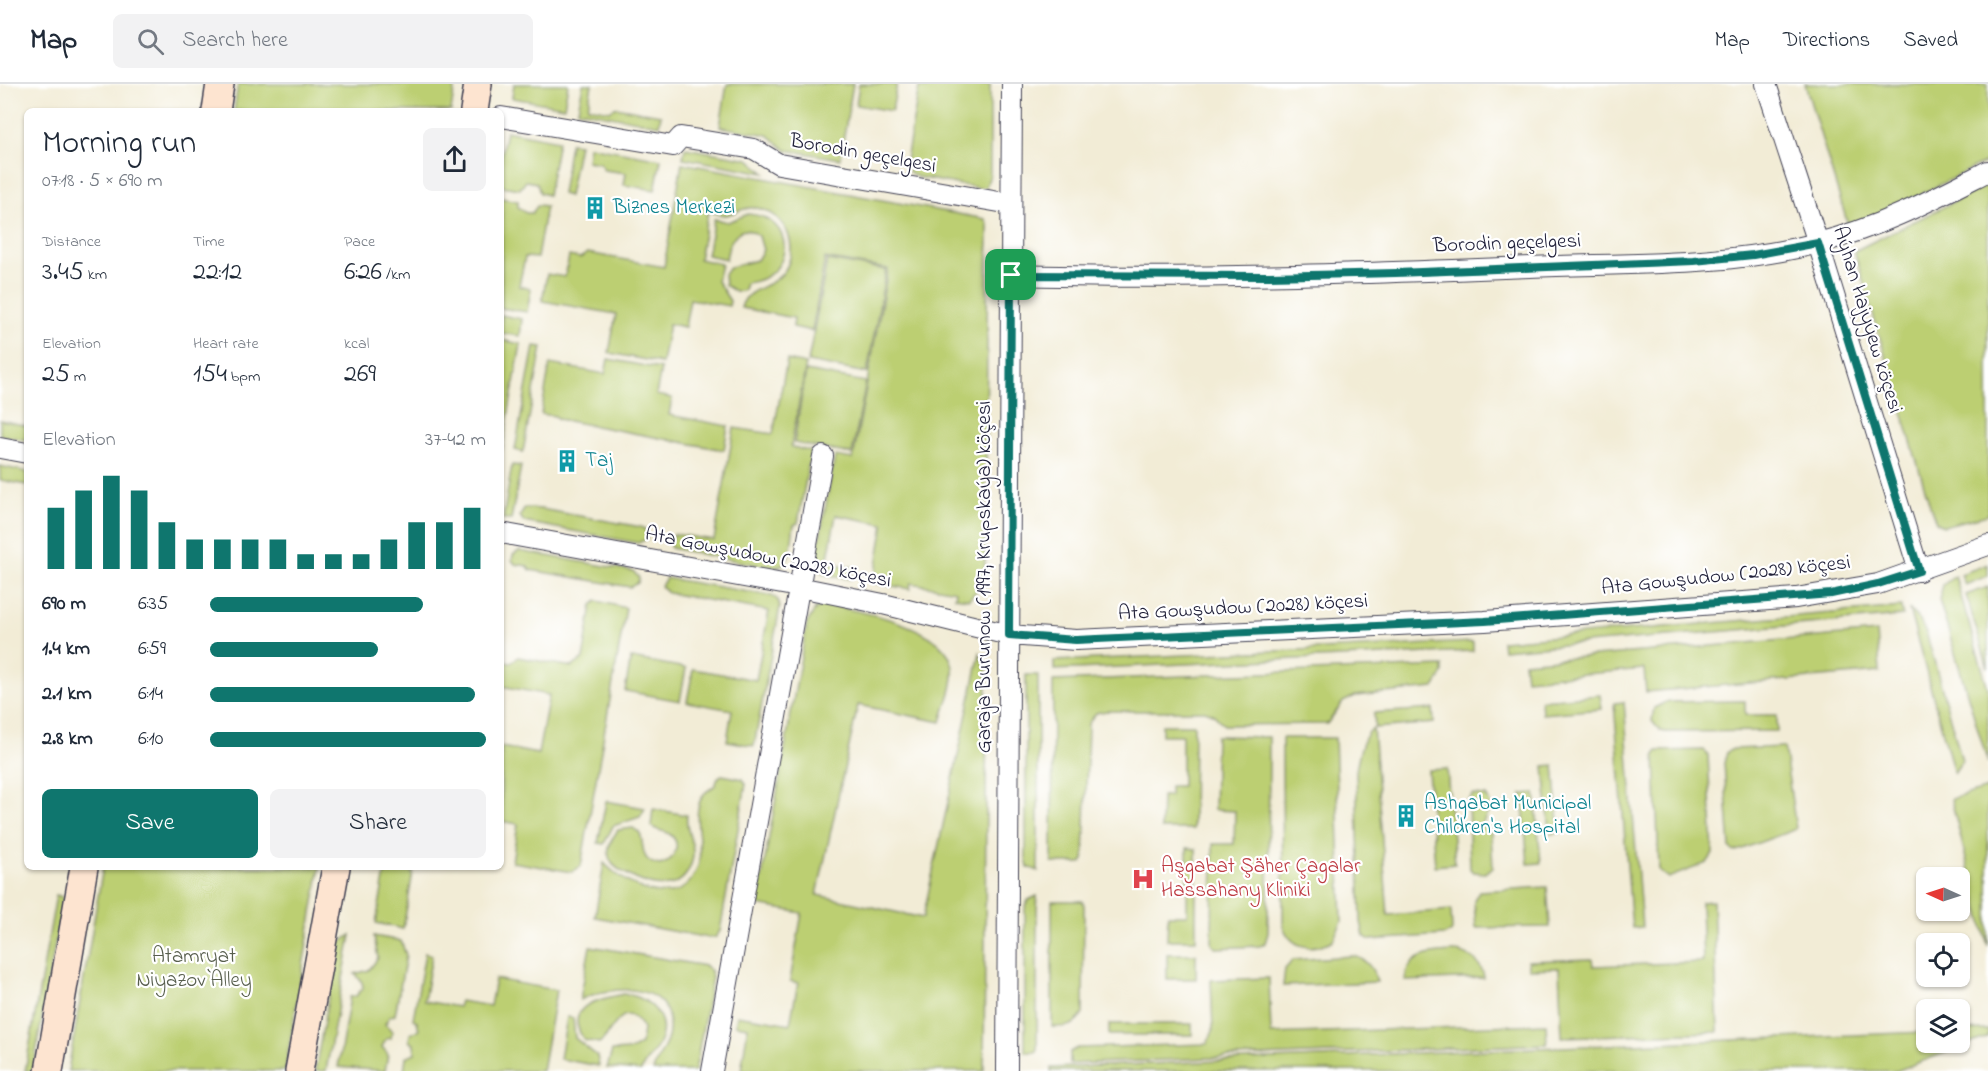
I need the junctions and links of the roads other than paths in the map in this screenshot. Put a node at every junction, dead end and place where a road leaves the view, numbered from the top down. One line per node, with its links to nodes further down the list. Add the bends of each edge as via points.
1 (220, 84): 5 (street)
2 (478, 84): 6 (street)
3 (1012, 84): 9 (street, Garaja Burunow (1997, Krupskaýa) köçesi)
4 (1766, 84): 10 (street, Aýhan Hajyýew köçesi)
5 (216, 108)
6 (474, 108)
7 (504, 118): 9 (street, Borodin geçelgesi, via 674,146 681,136 754,149 779,164)
8 (1988, 171): 10 (street, Borodin geçelgesi, via 1896,218)
9 (1011, 204): 11 (street, Garaja Burunow (1997, Krupskaýa) köçesi)
10 (1818, 243): 11 (street, Borodin geçelgesi, via 1694,261 1269,276); 17 (street, Aýhan Hajyýew köçesi)
11 (1011, 275): 19 (street, Garaja Burunow (1997, Krupskaýa) köçesi)
12 (0, 448): 13 (street)
13 (24, 452)
14 (823, 456): 18 (street)
15 (504, 534): 18 (street, Ata Gowşudow (2028) köçesi)
16 (1988, 545): 17 (street, Ata Gowşudow (2028) köçesi)
17 (1919, 571): 19 (street, Ata Gowşudow (2028) köçesi, via 1831,594 1485,621 1076,640)
18 (800, 587): 19 (street, Ata Gowşudow (2028) köçesi); 24 (street)
19 (1009, 635): 25 (street, Garaja Burunow (1997, Krupskaýa) köçesi)
20 (83, 870): 22 (street)
21 (335, 870): 23 (street)
22 (49, 1071)
23 (299, 1071)
24 (712, 1071)
25 (1007, 1071)

